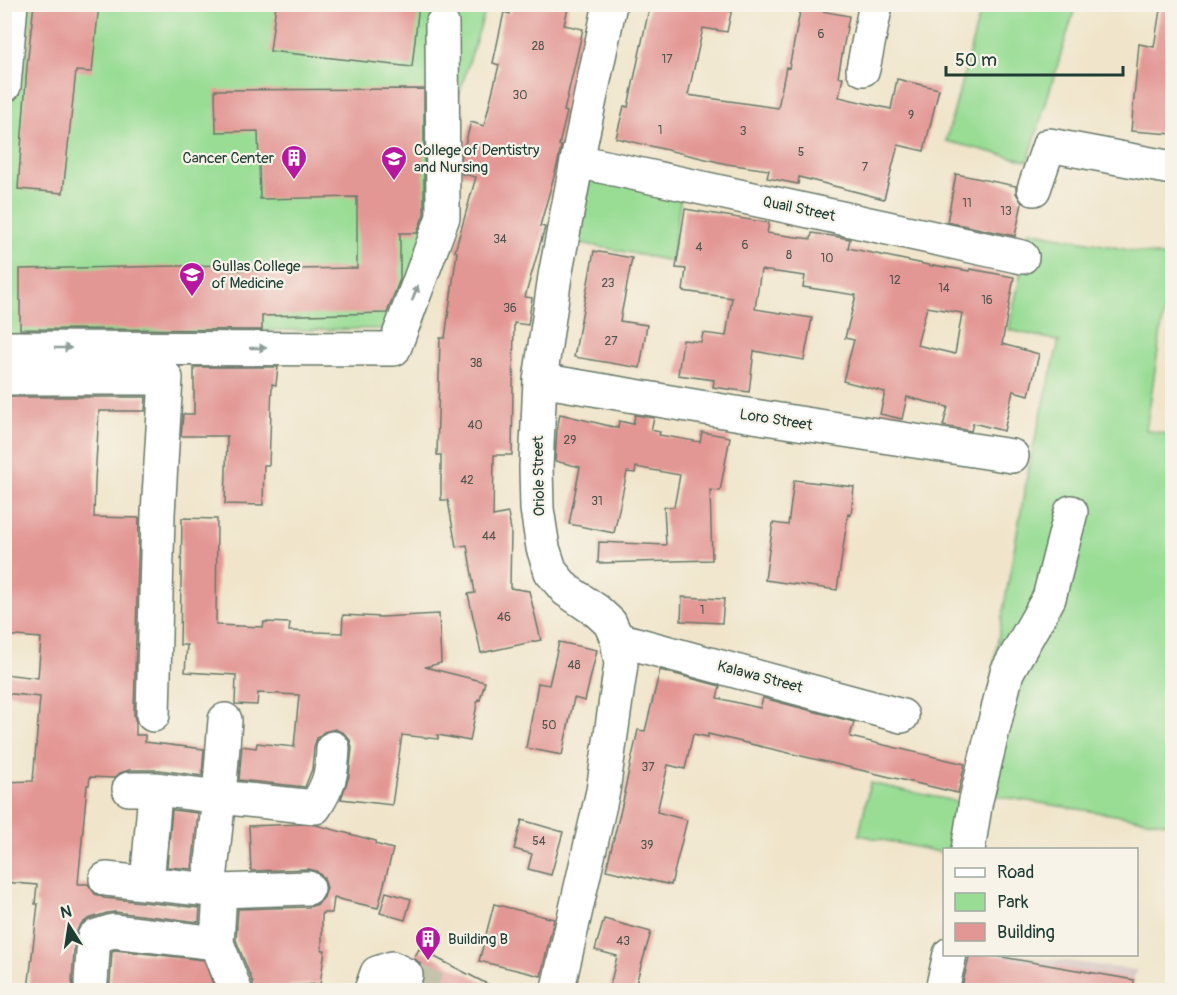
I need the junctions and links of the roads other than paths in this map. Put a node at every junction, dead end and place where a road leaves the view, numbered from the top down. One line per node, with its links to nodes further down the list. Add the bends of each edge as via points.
1 (11, 4): 6 (street)
2 (610, 4): 7 (street, Oriole Street)
3 (876, 4): 5 (street)
4 (442, 24): 11 (street, one-way to 4, via 394,349 443,217)
5 (863, 69)
6 (4, 86)
7 (577, 161): 10 (street, Quail Street); 13 (street, Oriole Street)
8 (1173, 168): 9 (street, via 1049,144)
9 (1034, 189)
10 (1022, 257)
11 (4, 348)
12 (4, 378): 17 (street, via 166,378)
13 (540, 380): 14 (street, Loro Street); 16 (street, Oriole Street, via 536,478 543,548 551,572 566,590 610,623)
14 (1012, 456)
15 (1071, 512): 22 (street, via 1049,598 1007,672)
16 (617, 639): 18 (street, Kalawa Street); 31 (street, Oriole Street, via 621,664 603,791)
17 (153, 715)
18 (902, 716)
19 (225, 720): 21 (street)
20 (333, 748): 21 (street, via 332,771 315,807)
21 (219, 797): 24 (street, via 157,789 141,797); 26 (street)
22 (968, 848)
23 (106, 879): 24 (street)
24 (147, 883): 26 (street)
25 (308, 888): 26 (street)
26 (214, 890): 27 (street)
27 (217, 943): 30 (street, via 112,931 94,937); 32 (street)
28 (950, 956): 34 (street)
29 (405, 975): 33 (street, via 392,968 376,974)
30 (91, 982)
31 (558, 988)
32 (235, 990)
33 (371, 990)
34 (942, 990)

